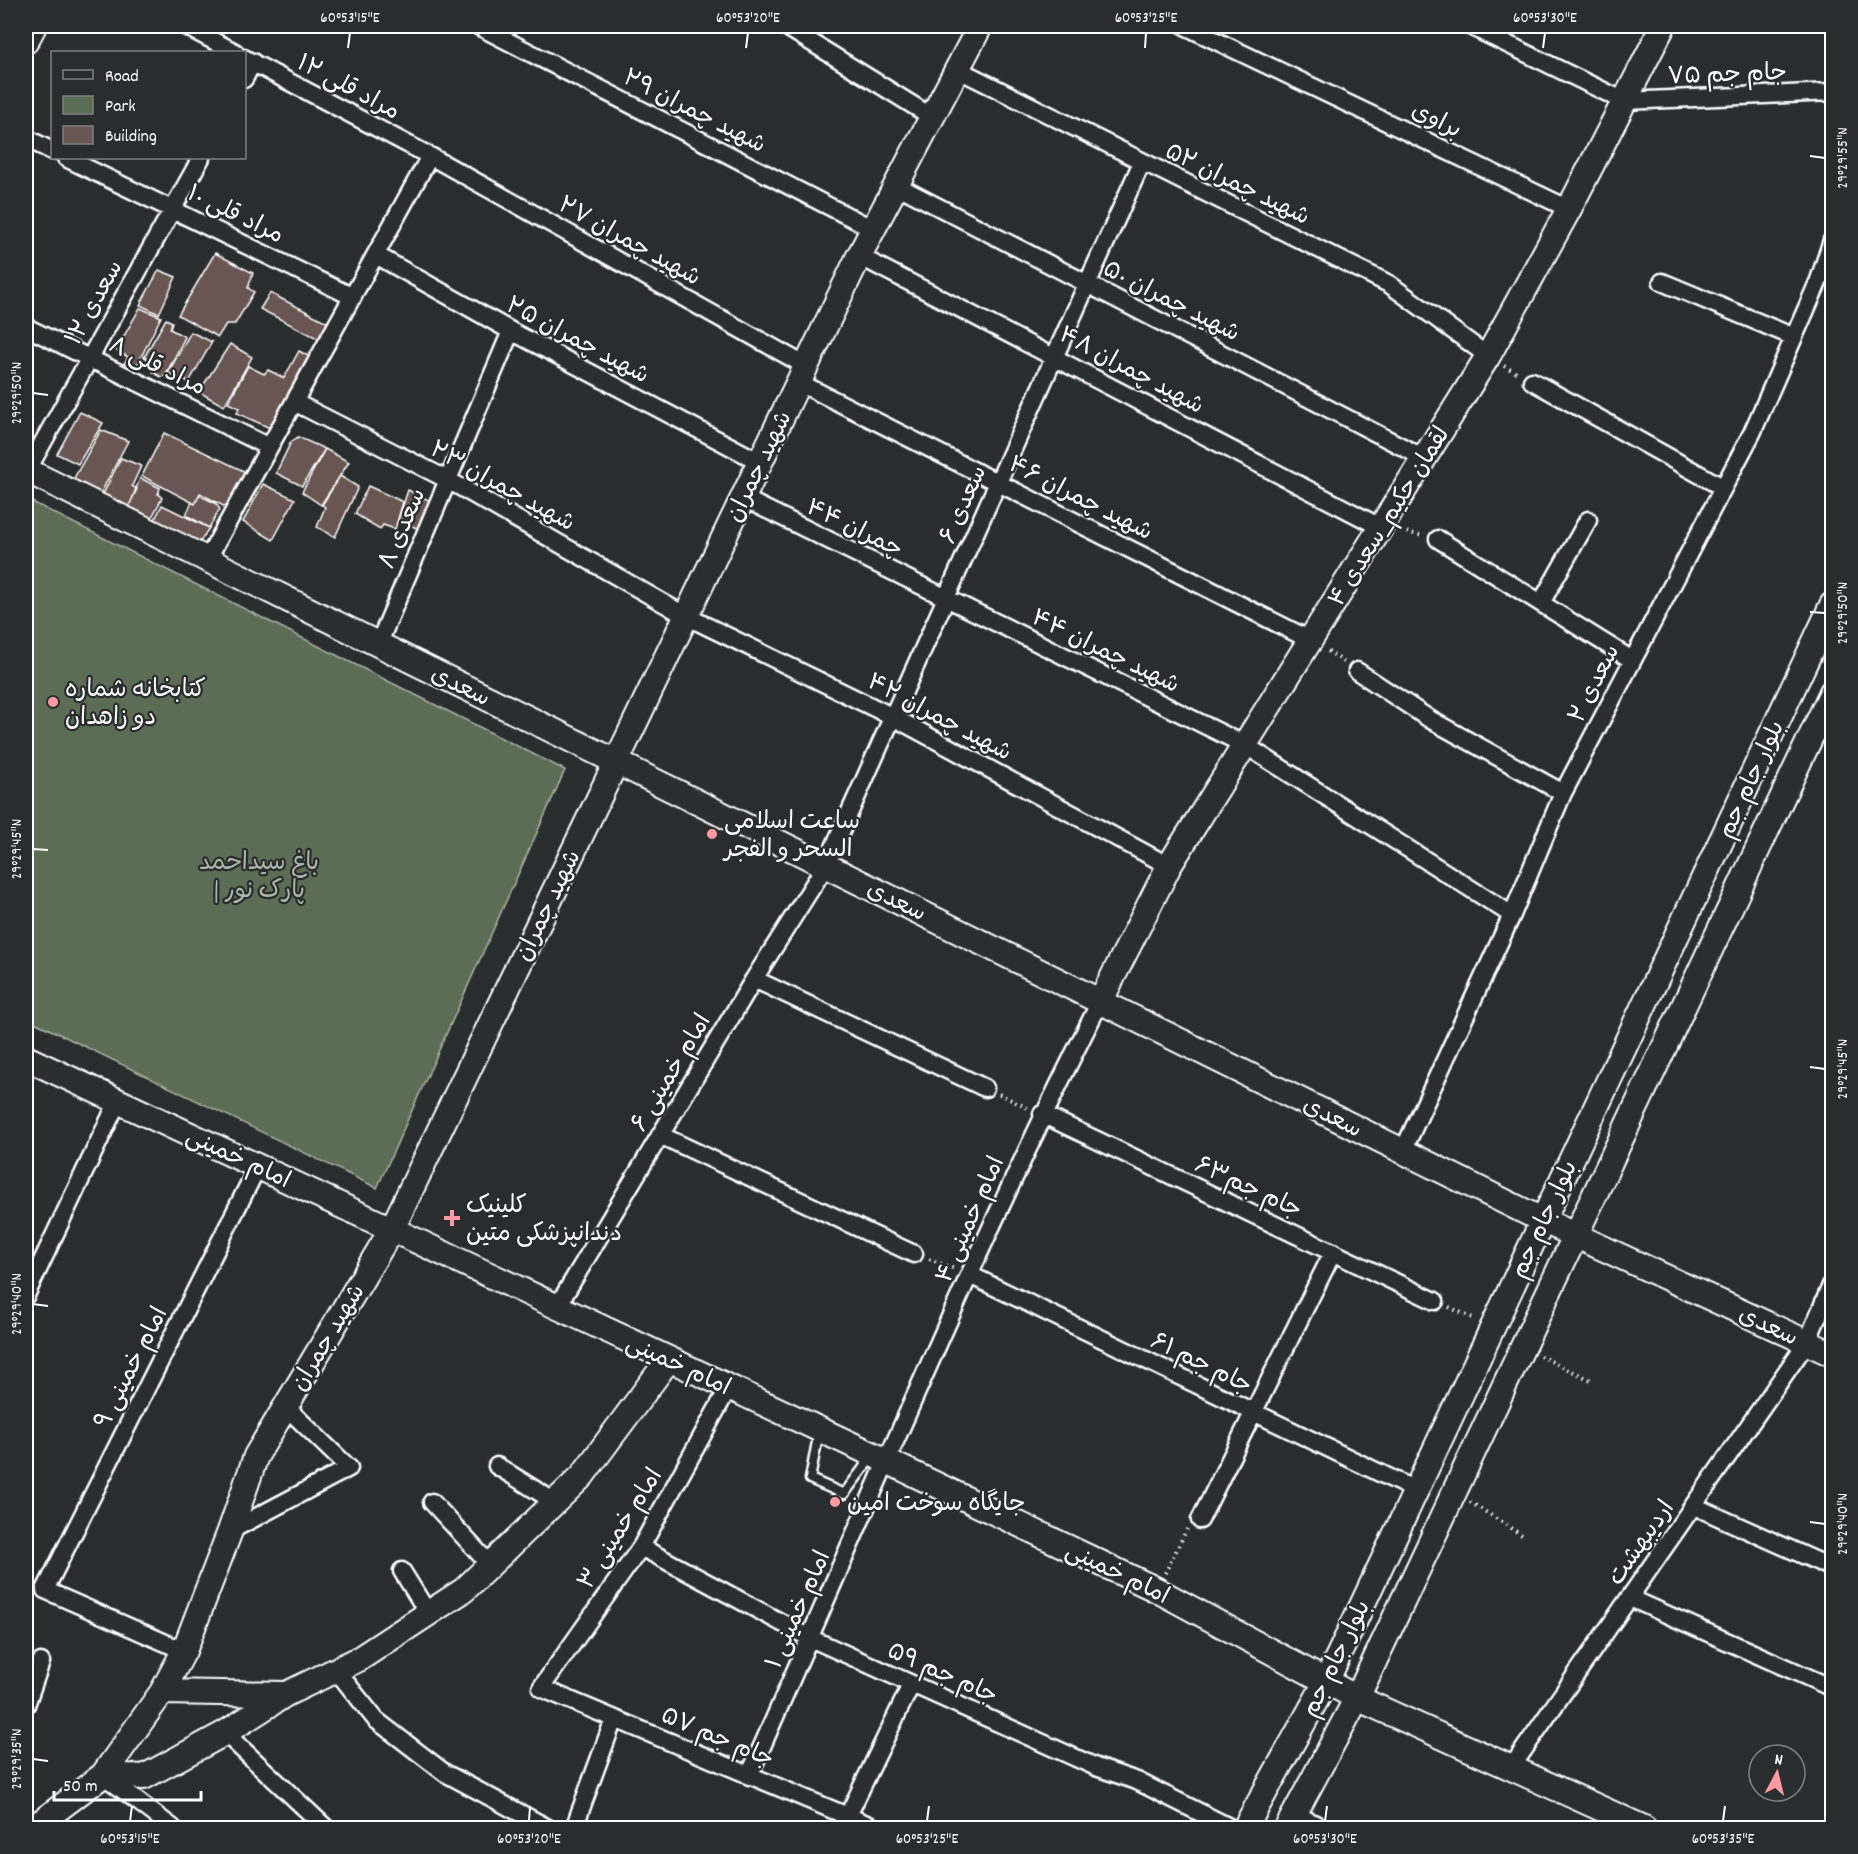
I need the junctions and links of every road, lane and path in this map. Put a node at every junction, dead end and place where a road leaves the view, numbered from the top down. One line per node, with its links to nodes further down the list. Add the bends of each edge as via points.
1 (34, 26): 9 (main road)
2 (185, 26): 10 (street)
3 (478, 26): 25 (street, شهید چمران ۲۹)
4 (785, 26): 15 (street)
5 (980, 26): 12 (main road, شهید چمران)
6 (1185, 26): 24 (street, براوی)
7 (1470, 26): 14 (street)
8 (1663, 26): 14 (main road, لقمان حکیم_سعدی ۴)
9 (26, 41)
10 (233, 51)
11 (249, 60): 18 (street, مراد قلی ۱۲)
12 (957, 69): 15 (main road, شهید چمران); 21 (street, شهید چمران ۵۲)
13 (1833, 92): 14 (street, جام جم ۷۵)
14 (1624, 101): 24 (main road, لقمان حکیم_سعدی ۴)
15 (932, 117): 22 (main road, شهید چمران)
16 (26, 138): 17 (street)
17 (51, 150)
18 (430, 156): 27 (street); 39 (street, شهید چمران ۲۷)
19 (68, 159): 23 (street, مراد قلی ۱۰)
20 (200, 159): 23 (street, سعدی ۱۲)
21 (1142, 162): 31 (street, سعدی ۶); 37 (street, شهید چمران ۵۲, via 1389,284)
22 (896, 185): 25 (main road, شهید چمران); 31 (street, شهید چمران ۵۰)
23 (172, 209): 32 (street, مراد قلی ۱۰); 38 (street, سعدی ۱۲)
24 (1569, 209): 37 (main road, لقمان حکیم_سعدی ۴)
25 (873, 229): 28 (main road, شهید چمران)
26 (1833, 240): 29 (street, سعدی ۲)
27 (376, 255): 32 (street); 34 (street, شهید چمران ۲۵)
28 (859, 256): 36 (street, شهید چمران ۴۸); 39 (main road, شهید چمران)
29 (1826, 280): 35 (street, سعدی ۲)
30 (1662, 282): 35 (street)
31 (1087, 283): 36 (street, سعدی ۶); 43 (street, شهید چمران ۵۰)
32 (352, 297): 41 (street)
33 (26, 327): 38 (street, مراد قلی ۸)
34 (512, 331): 44 (street, شهید چمران ۲۵); 46 (street, سعدی ۸)
35 (1794, 337): 48 (street, سعدی ۲, via 1752,433)
36 (1055, 356): 47 (street, سعدی ۶); 51 (street, شهید چمران ۴۸)
37 (1488, 357): 40 (path); 43 (main road, لقمان حکیم_سعدی ۴)
38 (89, 358): 42 (street, مراد قلی ۸); 45 (street, سعدی ۱۲)
39 (802, 374): 44 (main road, شهید چمران); 47 (street, شهید چمران ۴۶)
40 (1532, 381): 48 (street)
41 (294, 402): 42 (street); 46 (street, شهید چمران ۲۳)
42 (269, 447): 53 (street)
43 (1424, 458): 51 (main road, لقمان حکیم_سعدی ۴)
44 (760, 462): 49 (main road, شهید چمران)
45 (26, 470): 53 (main road, سعدی)
46 (448, 480): 57 (street, شهید چمران ۲۳); 59 (street, سعدی ۸)
47 (998, 482): 54 (street, سعدی ۶); 58 (street, شهید چمران ۴۶)
48 (1722, 487): 60 (street, سعدی ۲)
49 (743, 498): 54 (street, چمران ۴۴); 57 (main road, شهید چمران)
50 (1588, 520): 55 (street)
51 (1382, 528): 52 (path); 58 (main road, لقمان حکیم_سعدی ۴)
52 (1438, 538): 55 (street)
53 (207, 560): 59 (main road, سعدی)
54 (946, 598): 63 (street, سعدی ۶); 65 (street, شهید چمران ۴۴)
55 (1541, 603): 60 (street)
56 (1833, 605): 80 (main road, بلوار جام جم)
57 (686, 616): 63 (street, شهید چمران ۴۲); 66 (main road, شهید چمران)
58 (1311, 640): 61 (path); 65 (main road, لقمان حکیم_سعدی ۴)
59 (378, 645): 66 (main road, سعدی)
60 (1632, 660): 67 (street, سعدی ۲)
61 (1358, 671): 67 (street, via 1431,720)
62 (1833, 692): 64 (main road, بلوار جام جم)
63 (893, 717): 68 (street, سعدی ۶); 69 (street, شهید چمران ۴۲)
64 (1824, 730): 82 (main road, بلوار جام جم)
65 (1245, 745): 69 (main road, لقمان حکیم_سعدی ۴); 70 (street, شهید چمران ۴۴)
66 (616, 761): 68 (main road, سعدی); 81 (main road, شهید چمران)
67 (1563, 794): 70 (street, سعدی ۲)
68 (826, 865): 71 (street, امام خمینی ۶); 72 (main road, سعدی)
69 (1169, 866): 72 (main road, لقمان حکیم_سعدی ۴)
70 (1512, 915): 78 (street, سعدی ۲)
71 (754, 980): 74 (street); 77 (street, امام خمینی ۶)
72 (1101, 1000): 76 (street, امام خمینی ۴); 78 (main road, سعدی)
73 (26, 1058): 75 (main road, امام خمینی)
74 (985, 1088): 76 (path)
75 (118, 1101): 79 (main road, امام خمینی); 87 (street)
76 (1042, 1114): 83 (street, جام جم۶۳); 85 (street, امام خمینی ۴)
77 (660, 1136): 84 (street); 89 (street, امام خمینی ۶)
78 (1403, 1151): 80 (main road, سعدی)
79 (258, 1166): 81 (main road, امام خمینی); 118 (street, امام خمینی ۹, via 45,1590)
80 (1542, 1220): 82 (main road, سعدی); 90 (main road, بلوار جام جم)
81 (392, 1229): 89 (main road, امام خمینی); 97 (main road, شهید چمران)
82 (1576, 1236): 91 (main road, سعدی); 92 (main road, بلوار جام جم)
83 (1333, 1252): 88 (street, جام جم۶۳); 98 (street)
84 (914, 1254): 85 (path)
85 (970, 1275): 98 (street, جام جم ۶۱); 100 (street, امام خمینی ۴)
86 (1833, 1283): 91 (street, اردیبهشت)
87 (26, 1295)
88 (1435, 1301): 90 (path)
89 (557, 1307): 94 (main road, امام خمینی)
90 (1492, 1327): 102 (main road, بلوار جام جم)
91 (1808, 1342): 93 (main road, سعدی); 106 (street, اردیبهشت)
92 (1522, 1348): 95 (path); 103 (main road, بلوار جام جم)
93 (1833, 1354)
94 (669, 1359): 96 (main road, امام خمینی); 105 (main road, via 582,1476)
95 (1591, 1380)
96 (729, 1388): 99 (main road, امام خمینی); 110 (street, امام خمینی ۳)
97 (286, 1407): 108 (main road, شهید چمران, via 256,1456); 108 (street, via 349,1468)
98 (1253, 1414): 102 (street, جام جم ۶۱); 107 (street)
99 (819, 1430): 100 (main road, امام خمینی); 100 (lane, via 810,1479 844,1494)
100 (881, 1459): 114 (main road, امام خمینی); 117 (street, امام خمینی ۱)
101 (498, 1466): 105 (street)
102 (1415, 1490): 121 (main road, بلوار جام جم)
103 (1455, 1492): 109 (path); 127 (main road, بلوار جام جم)
104 (432, 1502): 111 (street)
105 (555, 1503): 111 (main road)
106 (1694, 1506): 112 (street); 115 (street, اردیبهشت)
107 (1200, 1520): 114 (path, via 1188,1526)
108 (231, 1531): 118 (main road, شهید چمران)
109 (1522, 1535)
110 (641, 1547): 117 (street, جام جم ۵۹); 123 (street, امام خمینی ۳)
111 (490, 1565): 116 (main road, via 464,1590)
112 (1833, 1568)
113 (402, 1571): 116 (street)
114 (1156, 1590): 121 (main road, امام خمینی)
115 (1630, 1598): 124 (street); 131 (street, اردیبهشت)
116 (428, 1613): 120 (main road)
117 (810, 1638): 122 (street, جام جم ۵۹); 133 (street, امام خمینی ۱)
118 (184, 1651): 125 (main road, شهید چمران)
119 (41, 1662): 128 (street)
120 (336, 1670): 126 (main road); 135 (street, via 376,1720 445,1773)
121 (1326, 1682): 127 (main road, امام خمینی); 144 (main road, بلوار جام جم)
122 (911, 1685): 136 (street); 143 (street, جام جم ۵۹, via 1096,1767 1137,1781)
123 (541, 1688): 129 (street, جام جم ۵۷)
124 (1833, 1688)
125 (162, 1692): 126 (main road); 132 (main road, شهید چمران)
126 (286, 1694): 130 (main road)
127 (1357, 1698): 131 (main road); 134 (main road, بلوار جام جم)
128 (26, 1704)
129 (614, 1719): 133 (street, جام جم ۵۷); 141 (street)
130 (225, 1733): 132 (main road, via 144,1777); 139 (street)
131 (1511, 1768): 146 (main road)
132 (104, 1775): 137 (main road, شهید چمران); 138 (street)
133 (749, 1776): 136 (street, جام جم ۵۷)
134 (1291, 1821): 145 (street)
135 (521, 1822): 140 (street)
136 (845, 1823): 142 (street, جام جم ۵۷)
137 (33, 1828)
138 (173, 1828)
139 (326, 1828)
140 (548, 1828)
141 (574, 1828)
142 (876, 1828)
143 (1231, 1828)
144 (1245, 1828)
145 (1323, 1828)
146 (1644, 1828)

